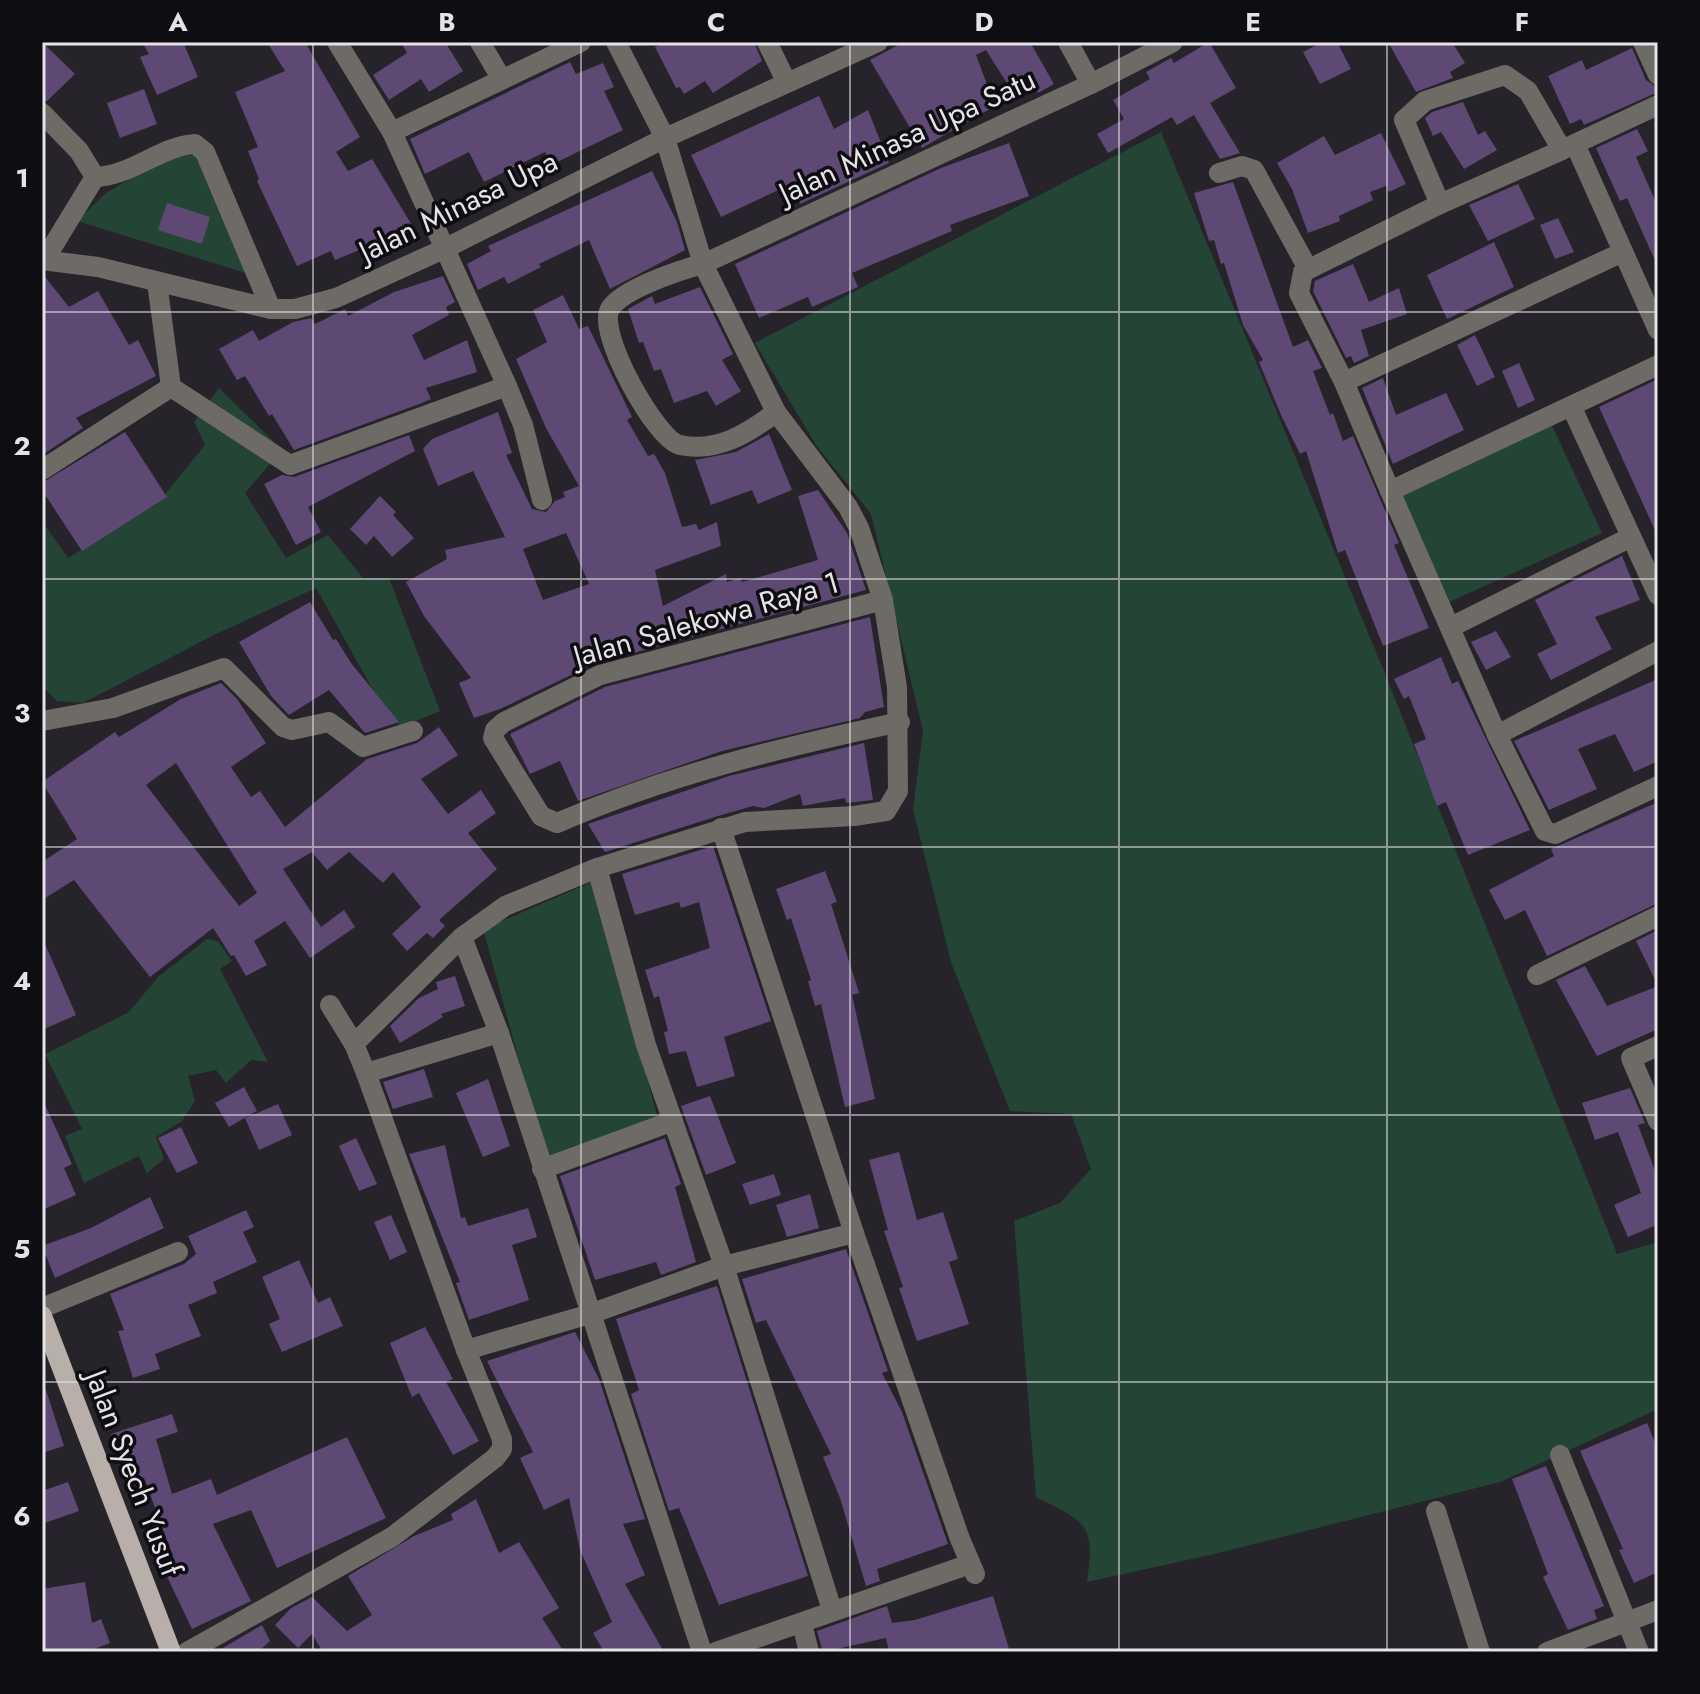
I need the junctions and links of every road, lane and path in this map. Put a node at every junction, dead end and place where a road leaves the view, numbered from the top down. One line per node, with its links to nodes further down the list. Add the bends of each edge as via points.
1 (337, 42): 16 (street)
2 (480, 42): 11 (street)
3 (581, 42): 11 (street)
4 (616, 42): 17 (street)
5 (767, 42): 12 (street)
6 (878, 42): 12 (street, Jalan Minasa Upa)
7 (1068, 42): 13 (street)
8 (1173, 42): 13 (street, Jalan Minasa Upa Satu)
9 (1643, 42): 10 (street)
10 (1658, 75)
11 (501, 78): 16 (street)
12 (786, 81): 17 (street, Jalan Minasa Upa)
13 (1091, 84): 25 (street, Jalan Minasa Upa Satu)
14 (1658, 105): 18 (street)
15 (42, 113): 20 (street, via 79,151)
16 (392, 132): 22 (street)
17 (665, 138): 22 (street, Jalan Minasa Upa); 25 (street)
18 (1569, 147): 21 (street); 21 (street, via 1528,91 1505,75 1425,101 1404,123); 23 (street)
19 (1219, 173): 26 (street, via 1242,166 1254,170)
20 (95, 177): 24 (street); 28 (street, via 195,144 205,152)
21 (1440, 204): 26 (street)
22 (446, 248): 28 (street, Jalan Minasa Upa, via 336,298 295,309); 32 (street)
23 (1623, 252): 29 (street); 31 (street)
24 (43, 259): 27 (street, Jalan Minasa Upa)
25 (703, 264): 35 (street); 35 (street, Jalan Minasa Upa Satu, via 660,279 610,309 610,338 629,380 668,440 680,445 734,440)
26 (1307, 267): 31 (street, via 1299,293)
27 (157, 282): 28 (street, Jalan Minasa Upa); 33 (street)
28 (271, 309)
29 (1658, 330)
30 (1658, 365): 34 (street)
31 (1344, 382): 37 (street)
32 (507, 386): 33 (street, via 290,465); 38 (street)
33 (171, 387): 36 (street)
34 (1572, 408): 37 (street); 39 (street)
35 (776, 412): 41 (street, via 848,507)
36 (42, 470)
37 (1390, 491): 42 (street)
38 (542, 500)
39 (1631, 537): 40 (street); 42 (street)
40 (1658, 595)
41 (883, 600): 45 (street); 45 (street, Jalan Salekowa Raya 1, via 600,675 504,722 495,730 497,747 541,816 557,823 756,753)
42 (1451, 627): 47 (street)
43 (1658, 651): 47 (street)
44 (42, 721): 46 (street, via 113,708 224,668 283,727 329,722 363,747)
45 (900, 722): 49 (street, via 898,791 886,811)
46 (413, 731)
47 (1497, 735): 48 (street, via 1549,834)
48 (1658, 786)
49 (721, 828): 50 (street); 62 (street)
50 (597, 868): 52 (street, via 505,906); 59 (street)
51 (1658, 916): 53 (street)
52 (462, 937): 55 (street); 56 (street)
53 (1537, 975)
54 (330, 1005): 56 (street)
55 (499, 1033): 58 (street); 61 (street)
56 (354, 1044): 58 (street)
57 (1658, 1046): 60 (street, via 1631,1058)
58 (366, 1073): 68 (street)
59 (673, 1121): 61 (street); 64 (street)
60 (1658, 1121)
61 (542, 1169): 66 (street)
62 (854, 1233): 64 (street); 71 (street, via 973,1569)
63 (178, 1252): 65 (street)
64 (724, 1266): 66 (street); 71 (street)
65 (42, 1308)
66 (590, 1314): 68 (street); 77 (street)
67 (42, 1316): 75 (main road, Jalan Syech Yusuf)
68 (466, 1350): 76 (street, via 502,1439 495,1458 392,1537)
69 (1560, 1455): 74 (street)
70 (1436, 1511): 80 (street)
71 (832, 1610): 73 (street)
72 (1658, 1610): 74 (street)
73 (802, 1624): 78 (street); 79 (street)
74 (1627, 1624): 81 (street); 82 (street)
75 (171, 1652)
76 (187, 1652)
77 (702, 1652)
78 (716, 1652)
79 (809, 1652)
80 (1480, 1652)
81 (1548, 1652)
82 (1639, 1652)

